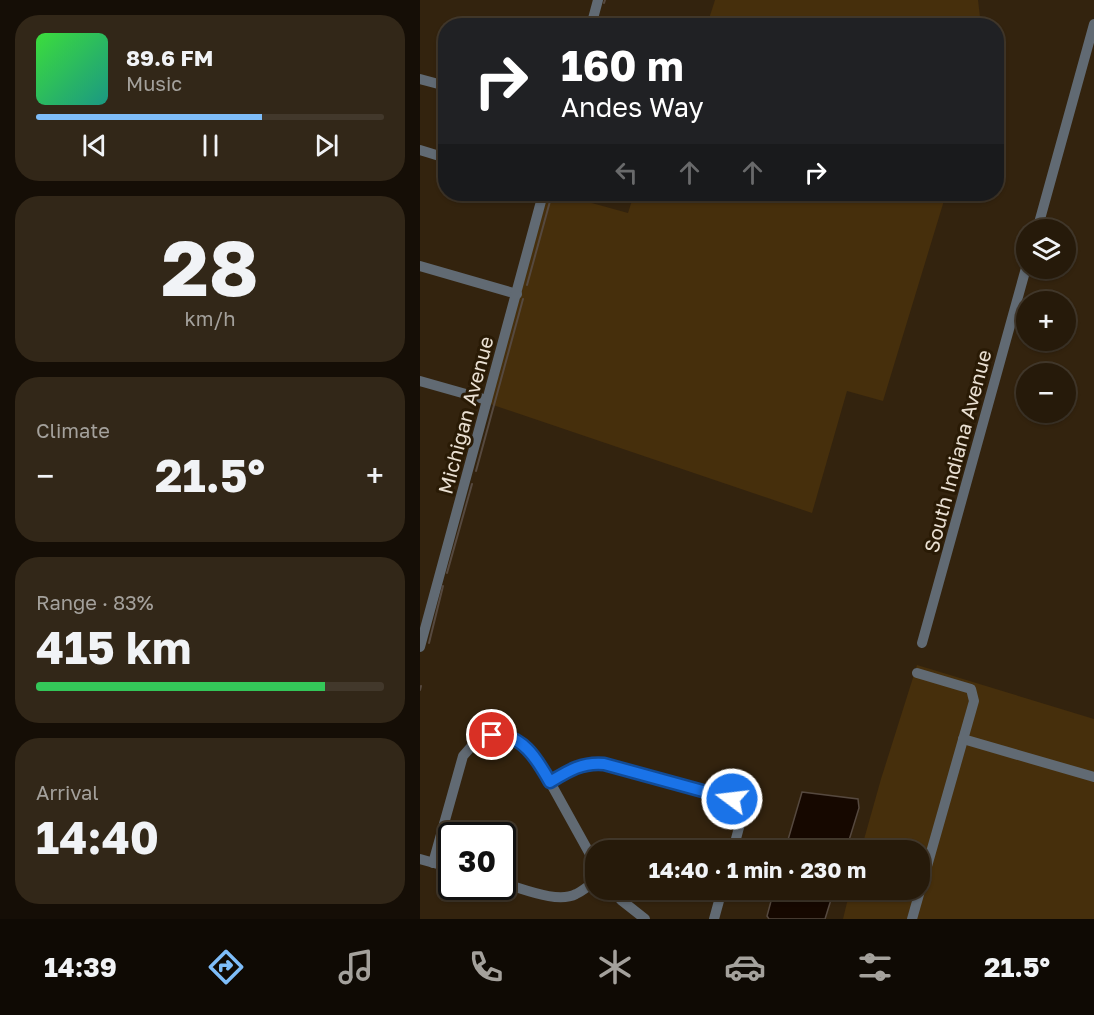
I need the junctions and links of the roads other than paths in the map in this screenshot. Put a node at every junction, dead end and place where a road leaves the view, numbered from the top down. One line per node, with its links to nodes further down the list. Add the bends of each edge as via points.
1 (598, 0): 2 (street)
2 (593, 18)
3 (1094, 24): 9 (street)
4 (420, 79): 5 (street)
5 (438, 84)
6 (420, 150): 7 (street)
7 (438, 156)
8 (541, 201): 12 (street, Michigan Avenue)
9 (1040, 219)
10 (420, 266): 12 (street)
11 (1023, 279): 15 (street, South Indiana Avenue)
12 (517, 294): 14 (street, Michigan Avenue)
13 (420, 381): 14 (street)
14 (487, 400): 16 (street, Michigan Avenue)
15 (922, 643)
16 (420, 647)
17 (917, 673): 18 (street, via 971,689 974,701)
18 (963, 739): 19 (street); 32 (street)
19 (1094, 777)
20 (550, 782): 21 (street, via 571,769 597,763 732,799 741,810); 22 (street); 24 (street, via 540,764 518,741 500,734 477,740 463,756)
21 (736, 840)
22 (585, 845)
23 (420, 859): 24 (street)
24 (433, 863): 25 (street)
25 (438, 864)
26 (516, 886): 27 (street, via 563,897)
27 (585, 888)
28 (621, 900): 30 (street)
29 (719, 900): 31 (street)
30 (645, 919)
31 (714, 919)
32 (912, 919)

